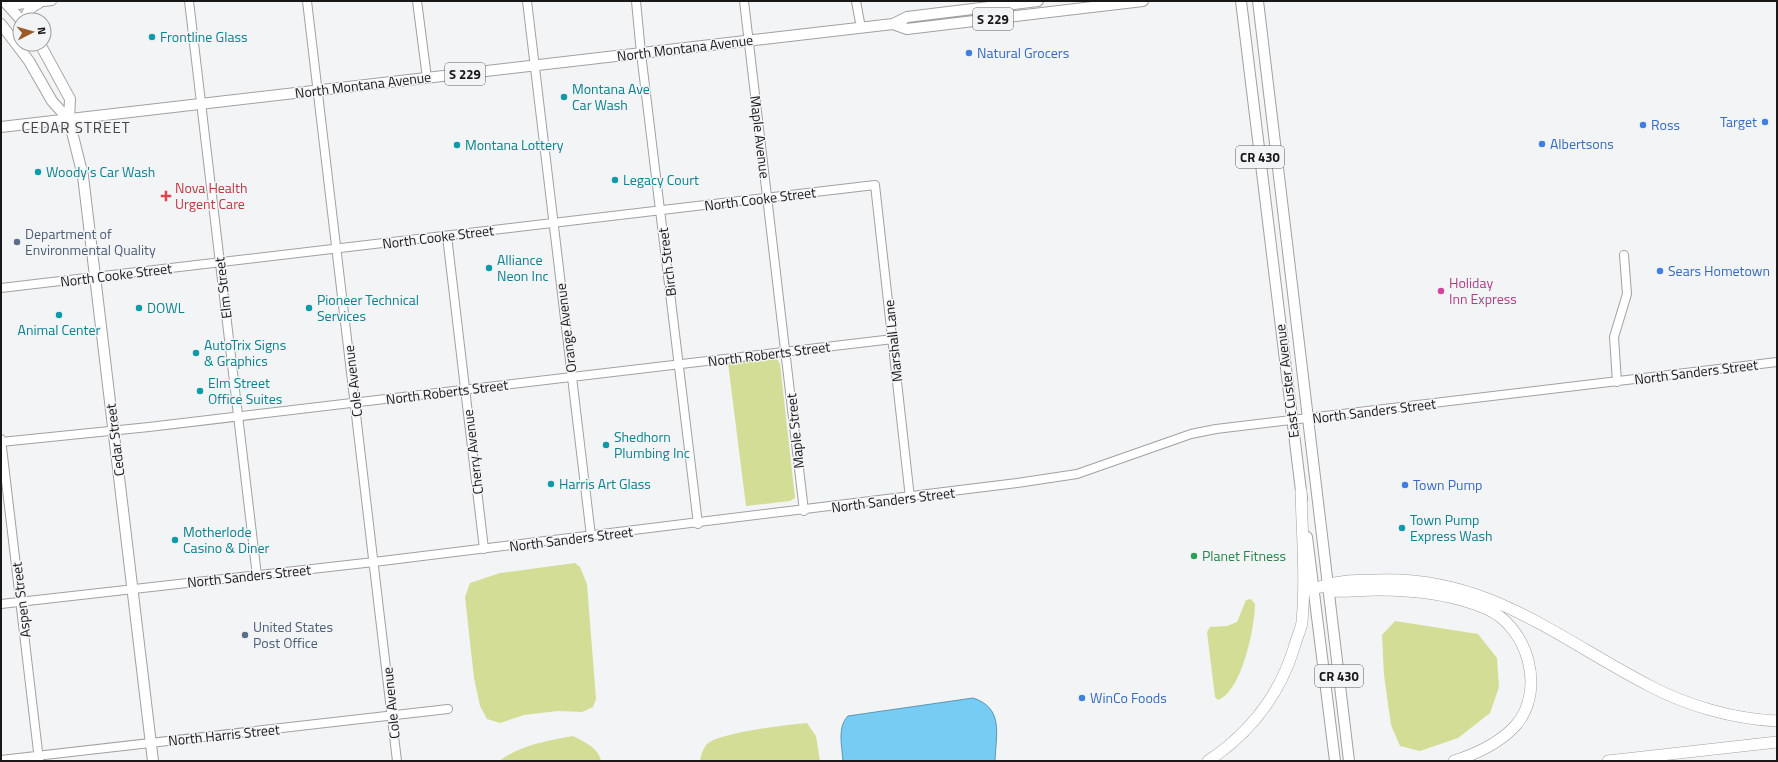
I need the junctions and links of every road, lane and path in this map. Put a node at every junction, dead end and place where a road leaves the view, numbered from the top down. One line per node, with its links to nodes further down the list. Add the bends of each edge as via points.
1 (52, 1): 13 (street)
2 (189, 1): 26 (street, Elm Street)
3 (307, 1): 25 (street, Cole Avenue)
4 (417, 1): 24 (street)
5 (527, 1): 23 (street, Orange Avenue)
6 (636, 1): 22 (street, Birch Street)
7 (744, 1): 20 (street)
8 (856, 1): 19 (street)
9 (1038, 1): 18 (main road, North Montana Avenue / S 229, via 907,17)
10 (1143, 1): 18 (main road, North Montana Avenue / S 229, via 907,29)
11 (1241, 1): 49 (main road, East Custer Avenue / CR 430)
12 (1258, 1): 48 (main road, East Custer Avenue / CR 430)
13 (39, 3): 14 (street); 16 (main road)
14 (5, 4): 15 (main road)
15 (13, 12)
16 (28, 12)
17 (1, 24): 27 (main road, via 29,61 52,101)
18 (892, 24): 19 (main road, North Montana Avenue / S 229)
19 (861, 28): 20 (main road, North Montana Avenue / S 229)
20 (748, 41): 22 (main road, North Montana Avenue / S 229); 30 (street, Maple Avenue)
21 (44, 52): 27 (main road, via 70,99)
22 (641, 53): 23 (main road, North Montana Avenue / S 229); 31 (street, Birch Street)
23 (534, 66): 24 (main road, North Montana Avenue / S 229); 32 (street, Orange Avenue)
24 (427, 78): 25 (main road, North Montana Avenue / S 229)
25 (317, 90): 26 (main road, North Montana Avenue / S 229); 34 (street, Cole Avenue)
26 (201, 104): 27 (main road, North Montana Avenue / S 229); 36 (street, Elm Street)
27 (69, 120): 28 (main road, North Montana Avenue / S 229); 37 (main road, Cedar Street, via 83,176)
28 (1, 127)
29 (875, 185): 30 (street, North Cooke Street); 39 (street, Marshall Lane)
30 (768, 198): 31 (street, North Cooke Street); 40 (street, Maple Avenue)
31 (661, 210): 32 (street, North Cooke Street); 42 (street, Birch Street)
32 (554, 223): 33 (street, North Cooke Street); 43 (street, Orange Avenue)
33 (447, 236): 34 (street, North Cooke Street); 45 (street, Cherry Avenue)
34 (337, 249): 36 (street, North Cooke Street); 46 (street, Cole Avenue)
35 (1624, 255): 44 (street, via 1627,294 1614,337)
36 (220, 262): 37 (street, North Cooke Street); 47 (street, Elm Street)
37 (96, 277): 38 (street, North Cooke Street); 50 (main road, Cedar Street)
38 (1, 288)
39 (893, 339): 40 (street, North Roberts Street); 54 (street, Marshall Lane)
40 (786, 352): 42 (street, North Roberts Street); 55 (street, Maple Street)
41 (1777, 362): 44 (street, North Sanders Street)
42 (679, 364): 43 (street, North Roberts Street); 56 (street, Birch Street)
43 (572, 377): 45 (street, North Roberts Street); 57 (street, Orange Avenue)
44 (1617, 382): 48 (street, North Sanders Street)
45 (465, 390): 46 (street, North Roberts Street); 58 (street, Cherry Avenue)
46 (355, 402): 47 (street, North Roberts Street); 59 (street, Cole Avenue)
47 (238, 416): 50 (street, North Roberts Street); 60 (street, Elm Street)
48 (1309, 418): 49 (street, North Sanders Street); 61 (main road, East Custer Avenue / CR 430)
49 (1292, 420): 53 (main road, East Custer Avenue / CR 430); 54 (street, North Sanders Street, via 1191,434 1078,474)
50 (114, 430): 52 (street, North Roberts Street); 62 (main road, Cedar Street)
51 (1, 439): 52 (street, Aspen Street)
52 (1, 442): 64 (street, Aspen Street)
53 (1301, 491): 63 (main road, East Custer Avenue / CR 430); 75 (highway, via 1304,579 1302,623 1289,664 1279,686 1261,714 1239,737)
54 (910, 498): 55 (street, North Sanders Street)
55 (804, 511): 56 (street, North Sanders Street)
56 (698, 524): 57 (street, North Sanders Street)
57 (591, 536): 58 (street, North Sanders Street)
58 (484, 549): 59 (street, North Sanders Street)
59 (374, 562): 60 (street, North Sanders Street); 67 (street, Cole Avenue)
60 (257, 576): 62 (street, North Sanders Street)
61 (1328, 587): 63 (highway); 68 (highway, via 1339,581 1388,579 1425,582 1461,589 1492,599 1544,625 1650,687 1701,707); 77 (main road, East Custer Avenue / CR 430); 78 (highway, via 1439,595 1488,609 1504,620 1516,633 1524,647 1531,682 1522,715 1516,725 1481,751)
62 (133, 589): 64 (street, North Sanders Street); 70 (main road, Cedar Street)
63 (1314, 589): 76 (main road, East Custer Avenue / CR 430)
64 (21, 601): 65 (street, North Sanders Street); 71 (street, Aspen Street)
65 (1, 604)
66 (448, 710): 67 (street, North Harris Street)
67 (393, 716): 70 (street, North Harris Street); 74 (street, Cole Avenue)
68 (1777, 721)
69 (1777, 742): 79 (highway)
70 (151, 743): 71 (street, North Harris Street); 73 (main road, Cedar Street)
71 (39, 758): 72 (street, North Harris Street)
72 (1, 760)
73 (153, 761)
74 (397, 761)
75 (1208, 761)
76 (1334, 761)
77 (1350, 761)
78 (1454, 761)
79 (1608, 761)

